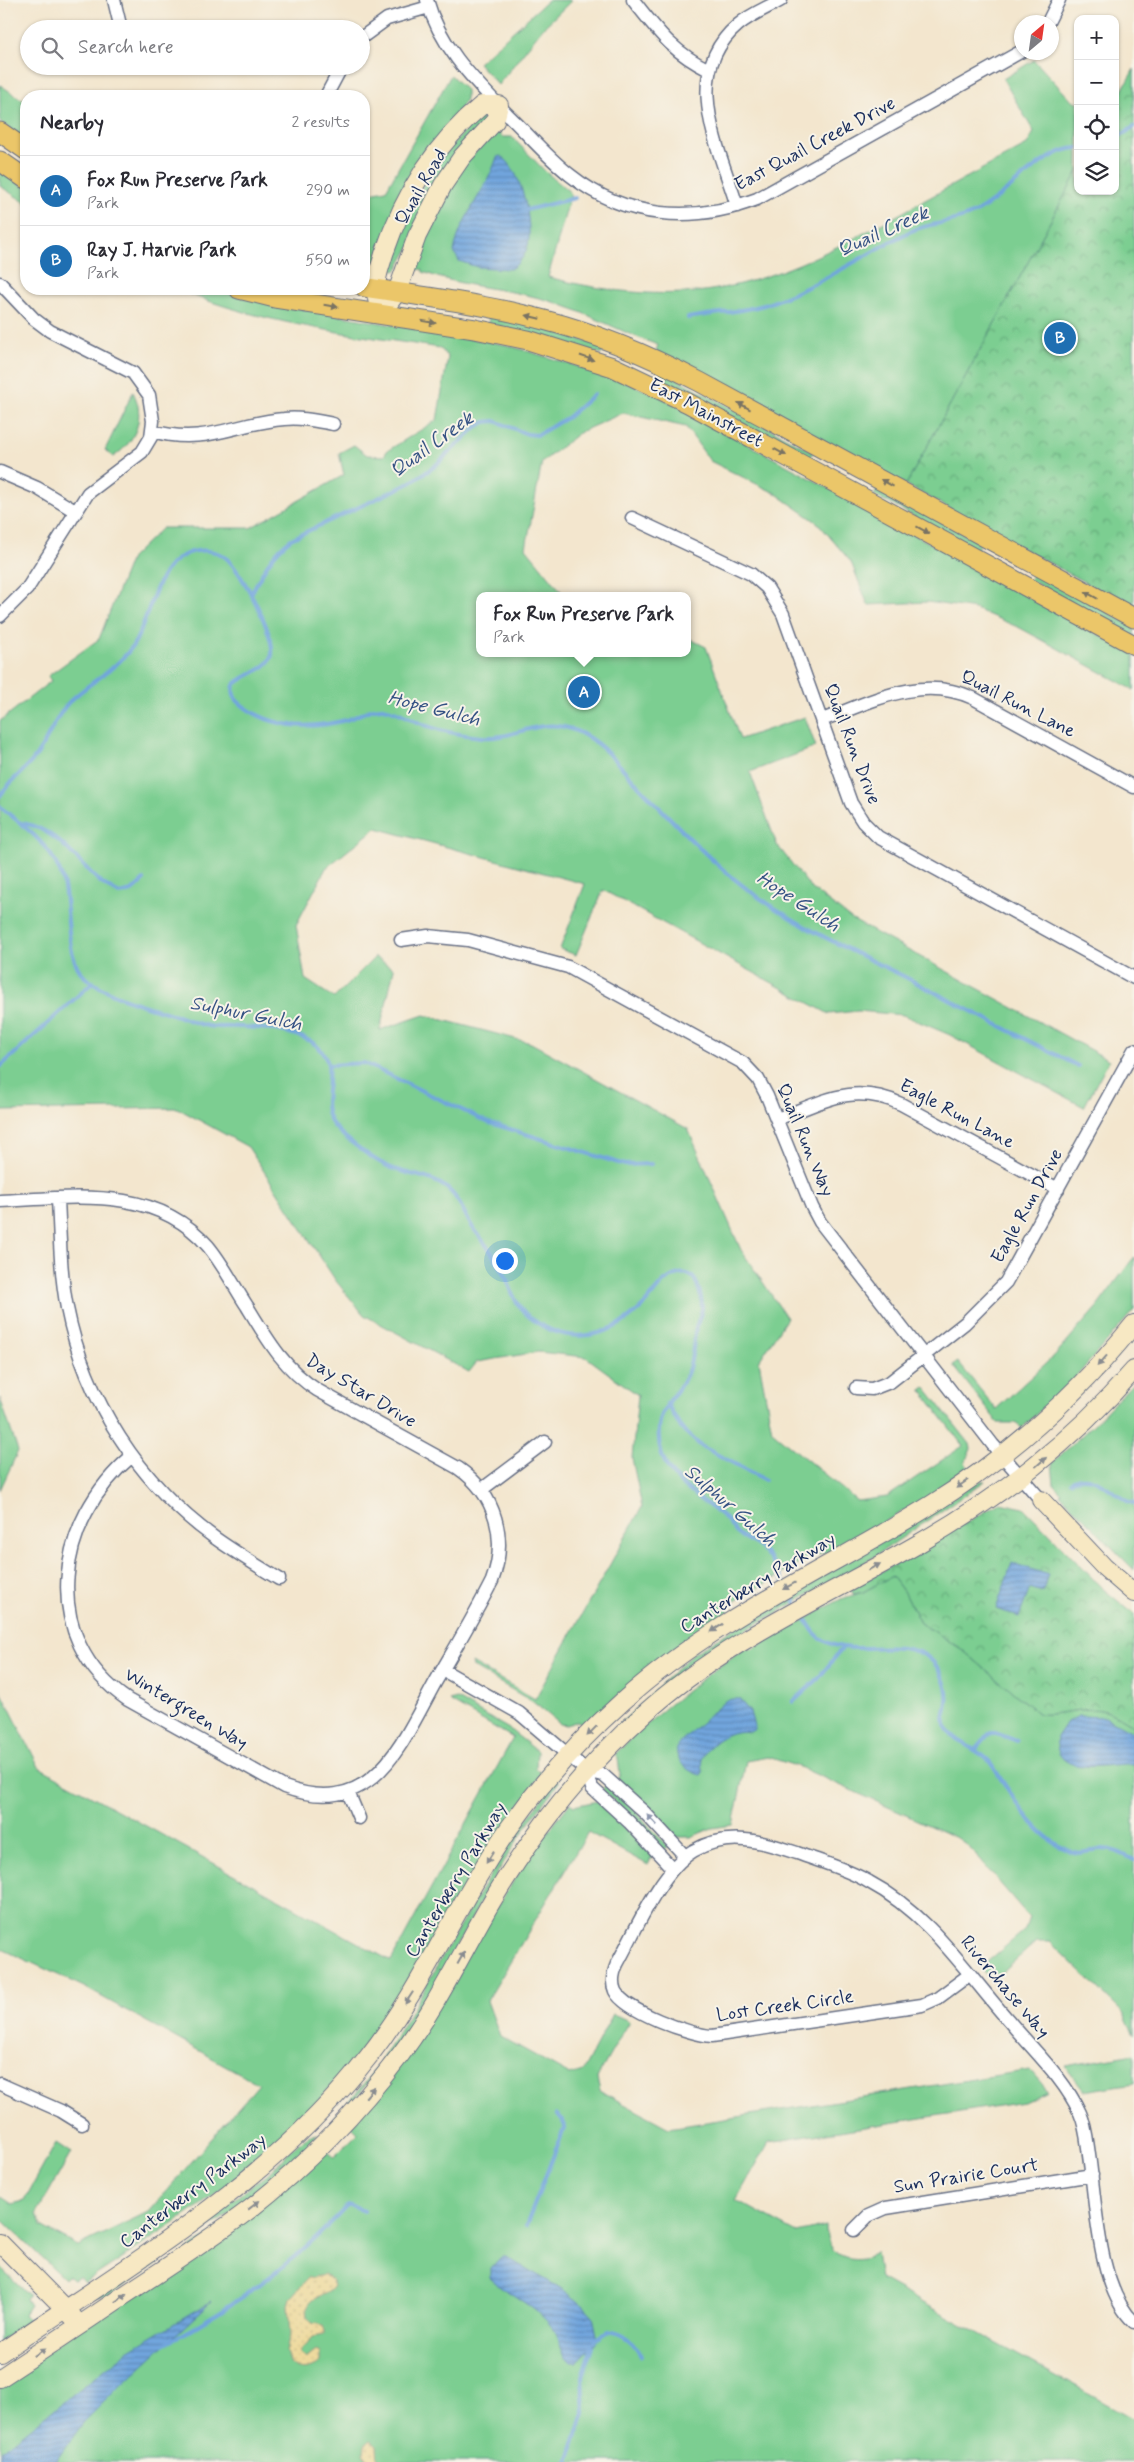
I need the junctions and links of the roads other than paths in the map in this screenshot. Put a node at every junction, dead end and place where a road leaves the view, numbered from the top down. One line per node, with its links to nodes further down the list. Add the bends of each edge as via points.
1 (114, 0): 7 (street)
2 (633, 0): 10 (street, via 673,48)
3 (781, 0): 10 (street, via 746,19 731,32 717,50)
4 (1059, 0): 6 (street)
5 (428, 3): 8 (street, via 387,19); 13 (street, East Quail Creek Drive, via 438,29 458,61)
6 (1052, 15)
7 (119, 20)
8 (370, 31)
9 (1014, 55): 18 (street, East Quail Creek Drive, via 780,187)
10 (709, 70): 18 (street, via 709,116)
11 (337, 75): 12 (street)
12 (329, 90)
13 (498, 105): 18 (street, East Quail Creek Drive, via 570,175 616,202 638,210 679,214 713,213); 20 (street, Quail Road, via 482,105 457,127 432,158 408,198); 21 (street, Quail Road, via 495,122 456,166 437,195 417,236)
14 (0, 132): 15 (main road)
15 (20, 146)
16 (0, 161): 17 (main road)
17 (20, 175)
18 (737, 206)
19 (0, 283): 25 (street, via 50,331 133,373 149,395)
20 (370, 288): 21 (main road, East Mainstreet); 23 (street, Quail Road)
21 (397, 292): 23 (street, Quail Road); 30 (main road, East Mainstreet, one-way to 21, via 700,382 640,353 586,332 537,318)
22 (263, 295): 23 (main road, East Mainstreet, one-way to 23)
23 (381, 314): 31 (main road, East Mainstreet, one-way to 31, via 533,341 592,359 646,381)
24 (333, 424): 25 (street, via 286,418 197,437 177,437)
25 (152, 431): 27 (street, via 149,442 138,457 102,481)
26 (0, 472): 27 (street, via 37,488)
27 (75, 511): 29 (street, via 27,589)
28 (632, 518): 32 (street, Quail Run Drive, via 740,569 767,588 783,614)
29 (0, 616)
30 (1134, 618)
31 (1134, 645)
32 (822, 720): 33 (street, Quail Run Lane, via 911,690 932,687 952,690 973,698); 35 (street, Quail Run Drive, via 854,808 878,837)
33 (1134, 786)
34 (401, 940): 37 (street, Quail Run Way, via 428,936 468,940 575,970 739,1060 758,1079)
35 (1134, 978)
36 (1134, 1050): 38 (street, Eagle Run Drive)
37 (777, 1119): 38 (street, Eagle Run Lane, via 838,1096 874,1094 901,1104); 42 (street, Quail Run Way, via 820,1222)
38 (1058, 1189): 42 (street, Eagle Run Drive, via 1006,1282 980,1311)
39 (58, 1199): 40 (street, Day Star Drive); 46 (street, via 62,1278 74,1338 94,1390); 49 (street, Day Star Drive, via 122,1199 156,1209 182,1223 212,1251 272,1347 299,1378 458,1468)
40 (0, 1201)
41 (1134, 1324): 47 (street, Canterberry Parkway, one-way to 47, via 1071,1394)
42 (924, 1356): 44 (street, Eagle Run Drive, via 883,1385 867,1390); 47 (street, Quail Run Way)
43 (1134, 1370): 48 (street, one-way to 43, via 1086,1421)
44 (856, 1388)
45 (545, 1442): 49 (street)
46 (132, 1456): 51 (street, via 192,1520); 56 (street, Wintergreen Way, via 112,1473 98,1491 73,1546 69,1564 66,1596 70,1621 88,1663 128,1700 284,1788 319,1795)
47 (1002, 1456): 48 (street, Quail Run Way); 54 (street, Canterberry Parkway, one-way to 54, via 934,1503 706,1636 645,1682)
48 (1021, 1477): 50 (street, Quail Run Way); 55 (street, one-way to 48, via 644,1714 722,1654 956,1521)
49 (481, 1490): 53 (street, Day Star Drive, via 496,1520 499,1560 488,1588)
50 (1041, 1500): 52 (street)
51 (279, 1579)
52 (1134, 1594)
53 (443, 1670): 54 (street, via 519,1714); 56 (street, Day Star Drive, via 392,1760 373,1778)
54 (569, 1756): 55 (street); 68 (street, Canterberry Parkway, one-way to 68, via 503,1838 416,1986 376,2047 334,2098 241,2185 132,2265)
55 (587, 1771): 58 (street, one-way to 55, via 617,1787 603,1775); 59 (street, via 592,1788 630,1822); 70 (street, one-way to 55, via 250,2208 300,2167 357,2107 421,2026 527,1845)
56 (348, 1792): 57 (street)
57 (359, 1818)
58 (685, 1856): 59 (street); 60 (street, Riverchase Way, via 706,1845 742,1839 770,1844 848,1872 878,1886 917,1916)
59 (672, 1868): 61 (street, via 617,1964)
60 (969, 1975): 61 (street, Lost Creek Circle, via 938,1998 922,2005 712,2036 696,2035 672,2027 626,2002); 65 (street, Riverchase Way, via 1070,2095 1083,2122)
61 (614, 1987): 62 (street)
62 (601, 1990)
63 (0, 2084): 64 (street, via 61,2110)
64 (82, 2124)
65 (1092, 2174): 66 (street, Sun Prairie Court, via 886,2208 868,2216); 69 (street, Riverchase Way, via 1108,2281 1119,2305)
66 (854, 2230)
67 (0, 2243): 68 (street)
68 (66, 2308): 70 (street); 71 (street, Canterberry Parkway)
69 (1134, 2322)
70 (80, 2325): 72 (street, one-way to 70)
71 (0, 2353)
72 (0, 2378)

